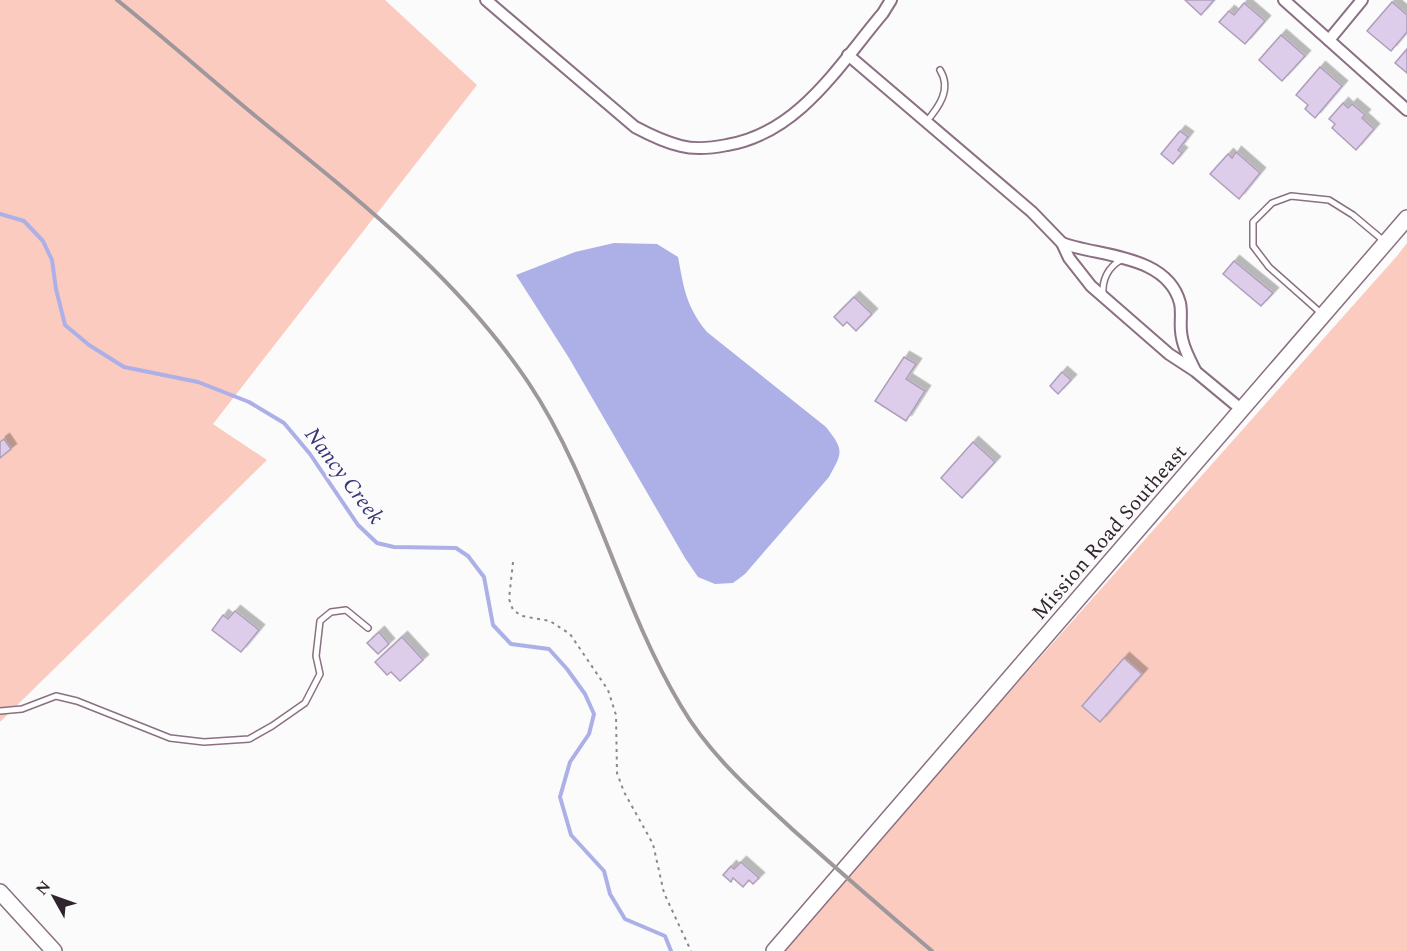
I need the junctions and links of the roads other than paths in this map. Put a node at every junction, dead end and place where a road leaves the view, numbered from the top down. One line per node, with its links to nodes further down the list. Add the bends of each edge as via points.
1 (486, 0): 6 (street, via 635,127 683,147 711,148 746,142 772,131 805,105)
2 (891, 0): 6 (street)
3 (1284, 0): 5 (street)
4 (1362, 0): 5 (street)
5 (1329, 40): 8 (street)
6 (848, 55): 9 (street)
7 (940, 70): 9 (lane, via 946,84 944,95)
8 (1407, 110)
9 (926, 122): 11 (street, via 1032,212)
10 (1407, 218): 12 (main road, Mission Road Southeast)
11 (1062, 243): 13 (street); 14 (street, via 1079,272)
12 (1386, 243): 15 (main road, Mission Road Southeast); 15 (lane, via 1329,200 1291,196 1272,203 1253,222 1253,246 1269,267)
13 (1125, 257): 14 (lane, via 1106,274); 16 (street, via 1148,267 1176,293 1181,336)
14 (1104, 297): 16 (street, via 1169,354)
15 (1323, 316): 17 (main road, Mission Road Southeast)
16 (1195, 371): 17 (street)
17 (1242, 410): 22 (main road, Mission Road Southeast)
18 (368, 628): 19 (lane, via 346,610 331,612 320,621 316,656 320,674 305,703 249,739 204,742 170,738 56,696 22,709)
19 (0, 711)
20 (0, 892): 21 (main road)
21 (54, 951)
22 (774, 951)

